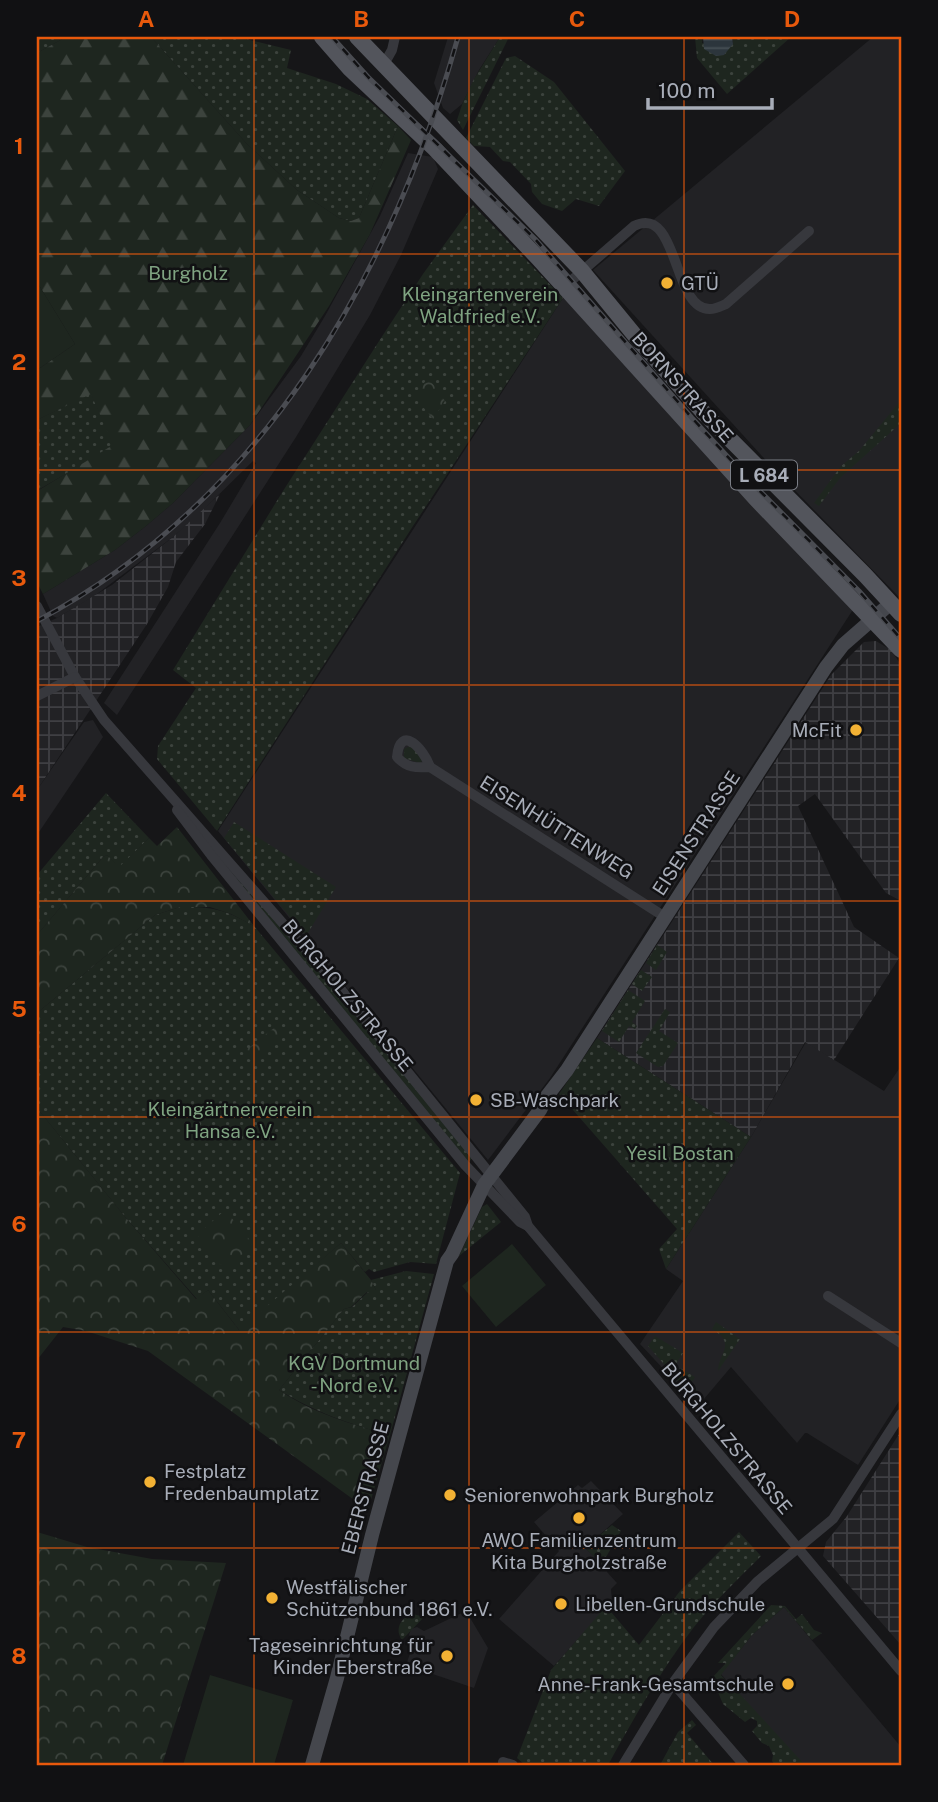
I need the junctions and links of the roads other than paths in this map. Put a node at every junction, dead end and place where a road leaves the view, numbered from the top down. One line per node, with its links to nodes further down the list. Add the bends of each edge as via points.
1 (357, 37): 4 (main road, L 684)
2 (394, 37): 4 (street)
3 (321, 38): 7 (main road, BORNSTRASSE / L 684)
4 (383, 66): 6 (main road, BORNSTRASSE / L 684)
5 (809, 231): 6 (street, via 715,309 701,307 691,297 663,233 651,224 634,226)
6 (582, 271): 7 (street); 9 (main road, BORNSTRASSE / L 684, via 710,420)
7 (565, 286): 10 (main road, BORNSTRASSE / L 684, via 740,481)
8 (37, 606): 12 (street, BURGHOLZSTRASSE)
9 (896, 609): 10 (street, EISENSTRASSE)
10 (872, 619): 11 (main road, BORNSTRASSE / L 684); 16 (street, EISENSTRASSE, via 825,667)
11 (901, 650)
12 (75, 677): 13 (street); 15 (street, BURGHOLZSTRASSE)
13 (37, 696)
14 (430, 767): 16 (street, EISENHÜTTENWEG)
15 (190, 821): 17 (street, BURGHOLZSTRASSE); 17 (street, BURGHOLZSTRASSE, via 338,986)
16 (665, 916): 17 (street, EISENSTRASSE, via 567,1070 525,1117)
17 (485, 1177): 21 (street, BURGHOLZSTRASSE); 24 (street, EBERSTRASSE, via 447,1261)
18 (828, 1296): 19 (street)
19 (901, 1343)
20 (901, 1414): 21 (street, via 841,1508)
21 (797, 1548): 22 (street, BURGHOLZSTRASSE); 23 (street, via 742,1596)
22 (901, 1671)
23 (673, 1683): 25 (street); 26 (street)
24 (312, 1765)
25 (623, 1765)
26 (744, 1765)

